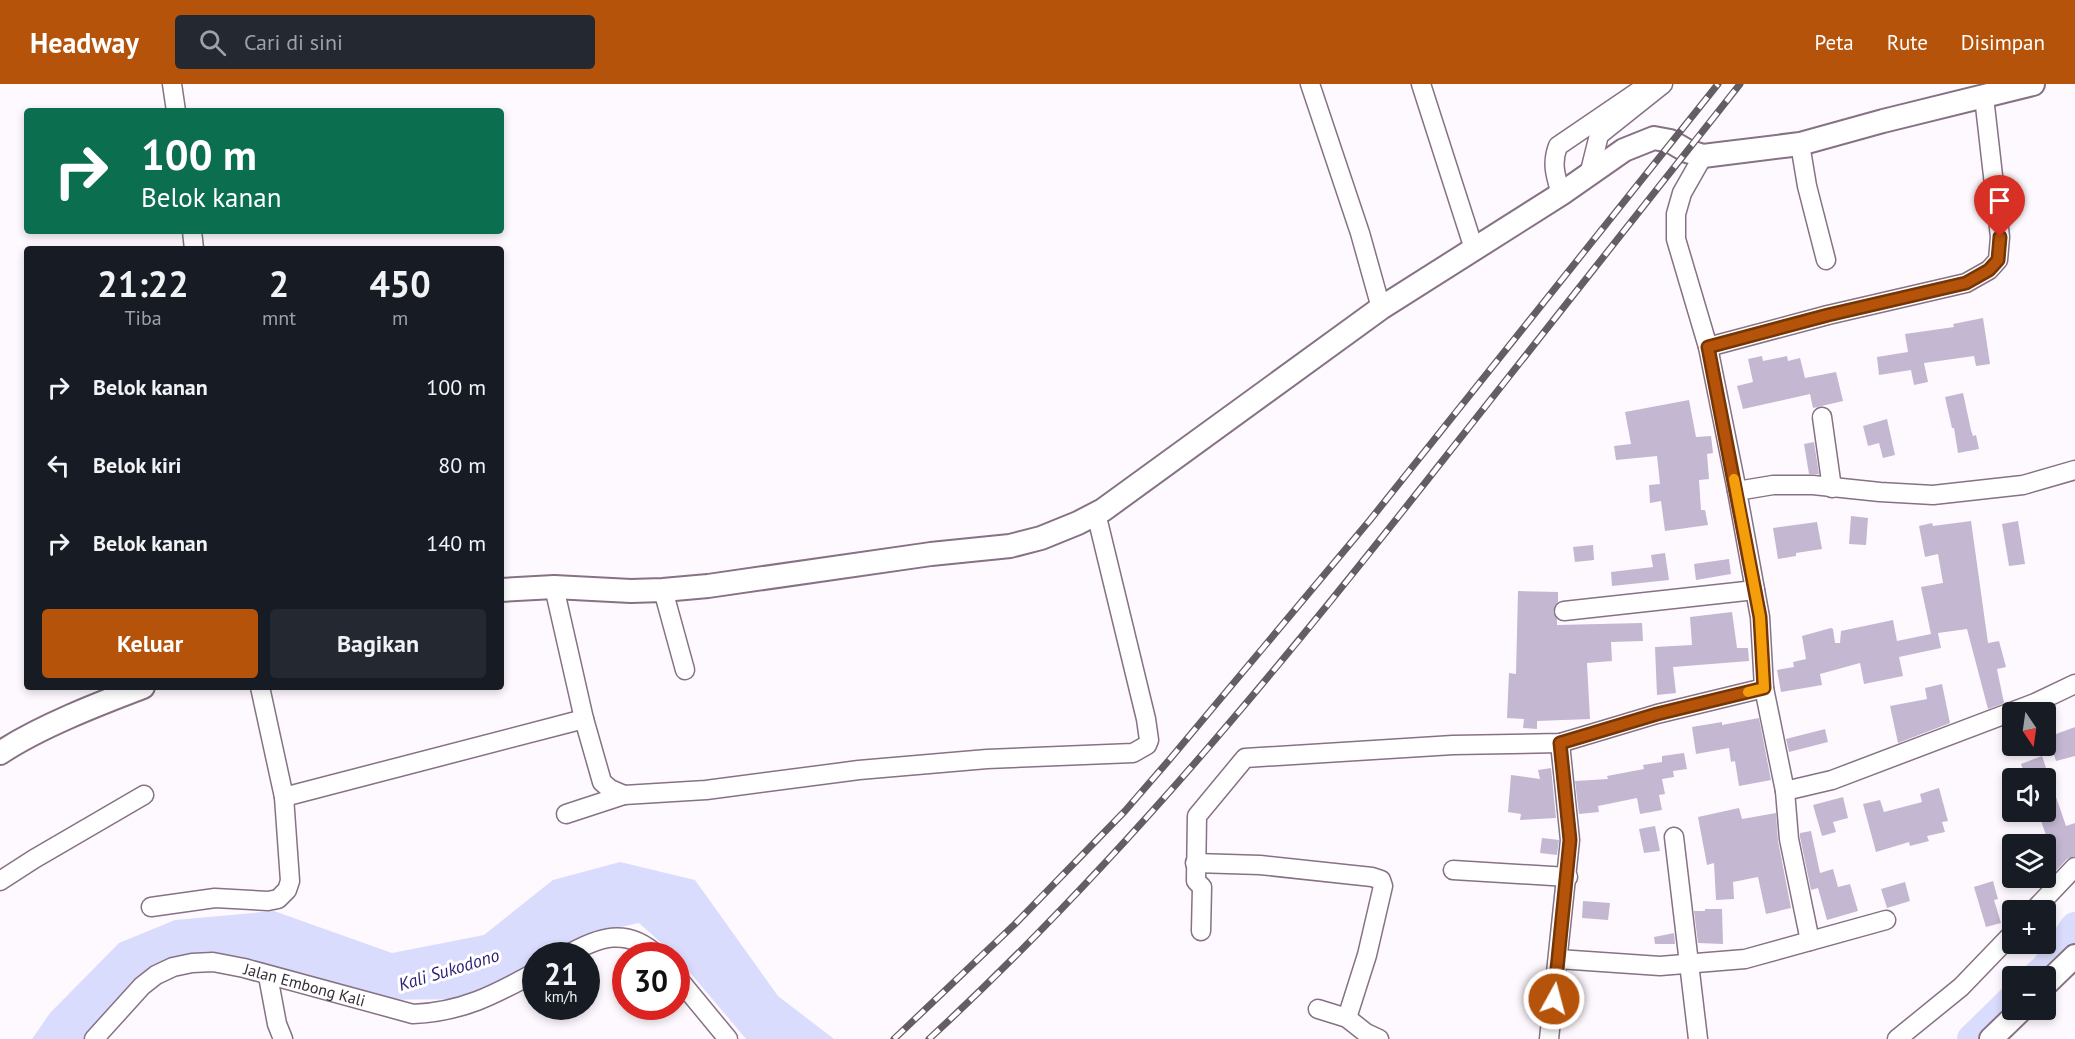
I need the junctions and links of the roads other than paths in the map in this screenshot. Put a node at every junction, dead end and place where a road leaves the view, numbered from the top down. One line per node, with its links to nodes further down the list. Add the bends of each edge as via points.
1 (172, 84): 8 (street)
2 (1310, 84): 17 (street)
3 (1421, 84): 15 (street)
4 (1649, 84): 11 (street)
5 (1663, 84): 9 (street)
6 (2033, 84): 7 (street)
7 (1992, 91): 10 (street); 18 (street, via 2000,237 1998,260 1989,270 1966,283)
8 (176, 108)
9 (1599, 135): 11 (street); 13 (street)
10 (1800, 144): 12 (street); 16 (street)
11 (1558, 146): 14 (street, via 1553,168)
12 (1703, 156): 13 (street, via 1654,138 1624,150); 18 (street, via 1682,193 1676,214 1676,238)
13 (1589, 175): 14 (street)
14 (1561, 194): 15 (street)
15 (1474, 249): 17 (street)
16 (1826, 261)
17 (1381, 308): 23 (street)
18 (1708, 347): 22 (street)
19 (1822, 417): 21 (street)
20 (2075, 470): 21 (street, via 2024,485 1933,495)
21 (1832, 488): 22 (street, via 1773,485)
22 (1737, 491): 27 (street)
23 (1096, 513): 26 (street, via 1041,538 1010,546); 39 (street, via 1146,719 1148,745 1133,753 987,759 706,790)
24 (554, 587): 25 (street); 26 (street); 34 (street)
25 (504, 590)
26 (663, 590): 29 (street)
27 (1755, 590): 28 (street); 31 (street)
28 (1564, 611)
29 (686, 670)
30 (2075, 684): 37 (street, via 1832,780)
31 (1764, 688): 35 (street); 37 (street)
32 (136, 690): 36 (street, via 54,724)
33 (261, 690): 40 (street)
34 (584, 720): 39 (street, via 602,782); 40 (street)
35 (1560, 743): 43 (street, via 1453,745 1245,758 1197,816); 46 (street, via 1570,840)
36 (0, 753)
37 (1785, 791): 52 (street, via 1789,839)
38 (144, 795): 47 (street)
39 (624, 795): 41 (street)
40 (284, 797): 49 (street, via 290,880 287,890 278,898 201,899)
41 (566, 814)
42 (1674, 837): 58 (street)
43 (1196, 863): 51 (street, via 1196,881 1202,887); 64 (street, via 1271,866 1381,880 1383,886)
44 (2075, 867): 48 (street)
45 (1453, 870): 46 (street)
46 (1568, 877): 57 (street)
47 (0, 881)
48 (2044, 900)
49 (151, 907)
50 (1886, 920): 52 (street)
51 (1201, 931)
52 (1810, 941): 58 (street, via 1745,959)
53 (591, 942): 54 (street, via 612,936)
54 (638, 942)
55 (2002, 944): 72 (street, via 1961,987)
56 (2075, 956): 59 (street)
57 (1558, 959): 58 (street, via 1660,966); 70 (street)
58 (1689, 964): 71 (street)
59 (2056, 974)
60 (268, 976): 61 (street, Jalan Embong Kali, via 413,1014 459,1008); 65 (street, Jalan Embong Kali, via 213,962 173,967 142,986); 66 (street)
61 (522, 979)
62 (690, 993): 67 (street)
63 (1318, 1009): 64 (street)
64 (1350, 1020): 68 (street); 69 (street)
65 (94, 1039)
66 (283, 1039)
67 (728, 1039)
68 (1346, 1039)
69 (1379, 1039)
70 (1549, 1039)
71 (1698, 1039)
72 (1897, 1039)

